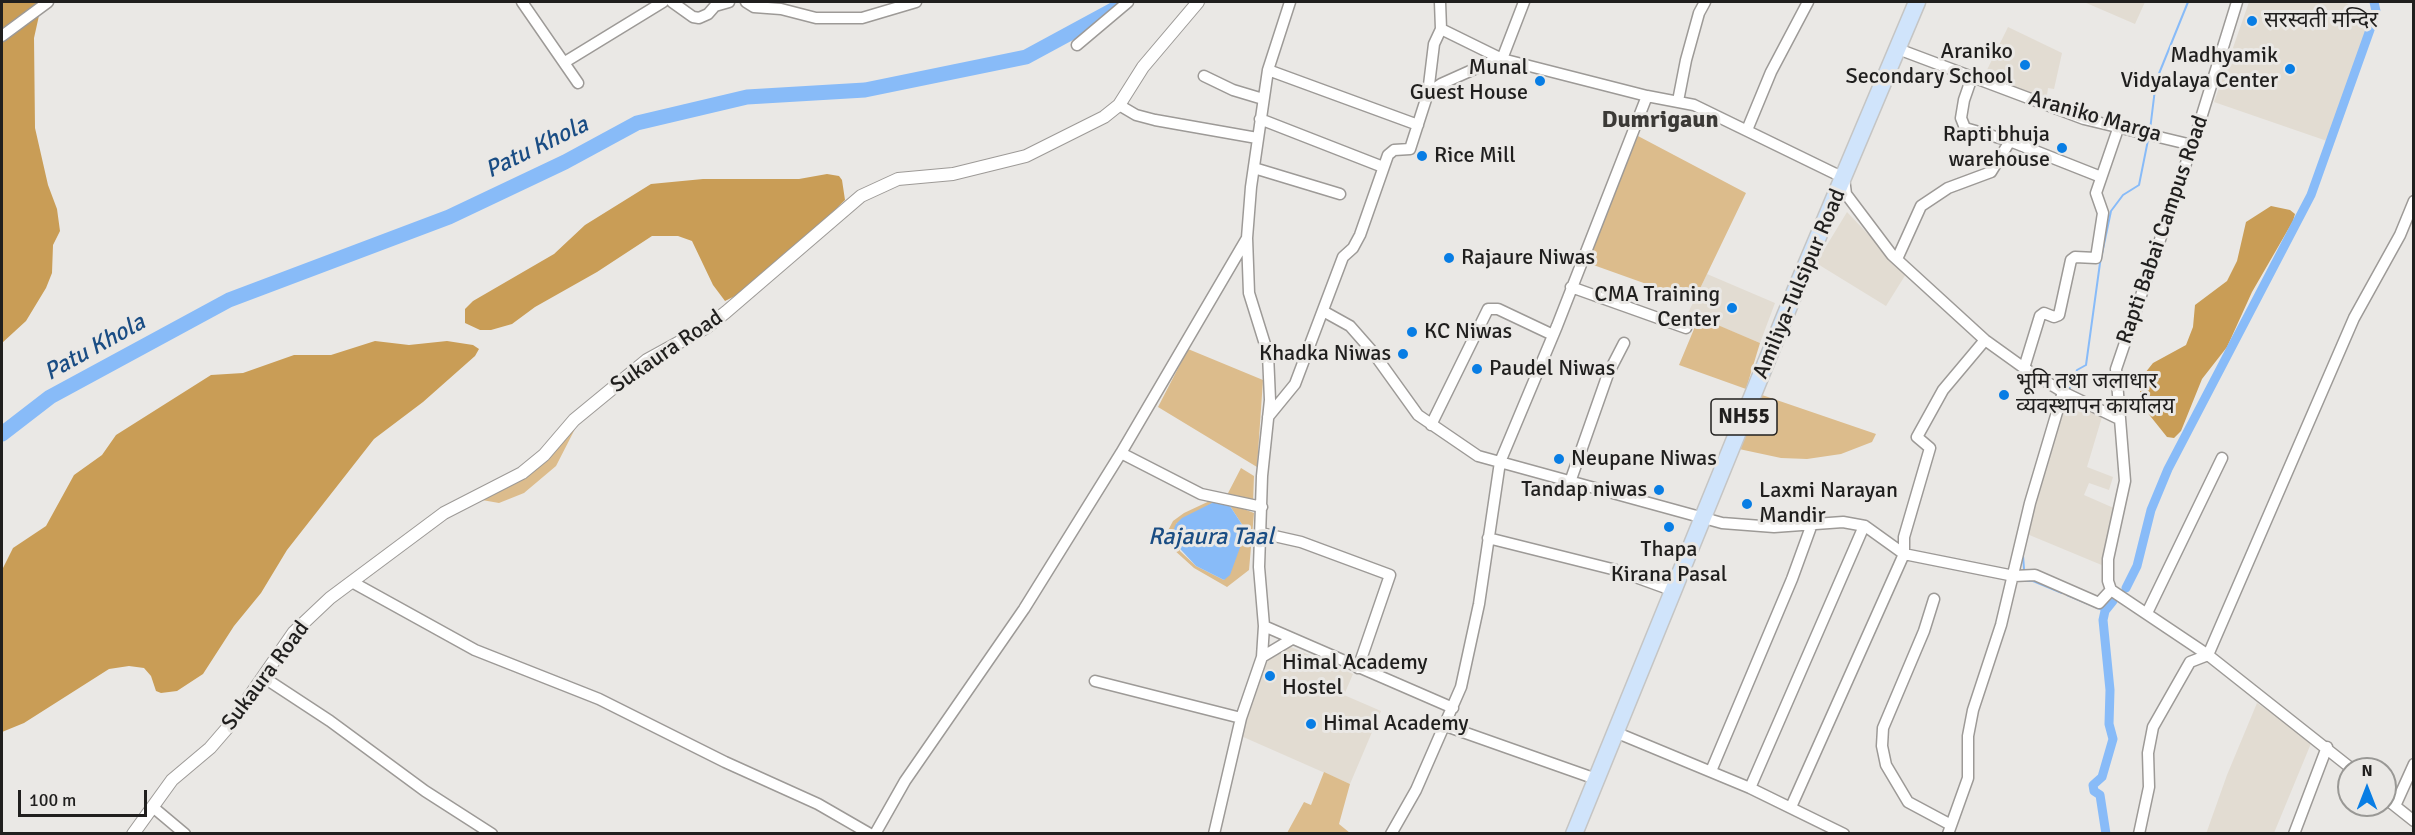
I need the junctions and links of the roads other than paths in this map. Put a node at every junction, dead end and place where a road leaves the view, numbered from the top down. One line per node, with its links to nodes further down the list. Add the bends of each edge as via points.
1 (48, 2): 18 (street)
2 (522, 2): 22 (street)
3 (663, 2): 22 (street)
4 (676, 2): 5 (street, via 699,18 715,6)
5 (729, 2)
6 (746, 2): 7 (street, via 754,7 816,18 862,18)
7 (916, 2)
8 (1128, 2): 19 (street)
9 (1198, 2): 31 (street, Sukaura Road, via 1143,67)
10 (1290, 2): 23 (street)
11 (1440, 2): 17 (street)
12 (1524, 2): 21 (street)
13 (1705, 2): 30 (street)
14 (1808, 2): 35 (street, via 1771,72)
15 (1917, 2): 20 (main road, Amiliya-Tulsipur Road / NH55)
16 (2236, 2): 38 (street, Rapti Babai Campus Road)
17 (1441, 29): 21 (street); 27 (street, via 1434,44)
18 (2, 36)
19 (1077, 45)
20 (1898, 50): 25 (street, Araniko Marga); 42 (main road, Amiliya-Tulsipur Road / NH55)
21 (1501, 59): 27 (street, via 1450,79); 28 (street)
22 (565, 62): 26 (street)
23 (1268, 70): 29 (street); 33 (street)
24 (1204, 76): 29 (street)
25 (1972, 77): 34 (street, Araniko Marga, via 2084,119); 37 (street, via 1964,100 1962,125)
26 (578, 83)
27 (1428, 93): 33 (street)
28 (1647, 96): 30 (street); 47 (street)
29 (1263, 99): 32 (street)
30 (1678, 100): 35 (street)
31 (1119, 105): 36 (street, via 1155,120); 70 (street, Sukaura Road, via 1088,127 1026,156 952,174 898,179 861,196 707,327 647,360 583,412 522,473 444,513)
32 (1260, 119): 36 (street); 39 (street)
33 (1418, 125): 39 (street, via 1410,149 1394,150)
34 (2119, 126): 38 (street, Araniko Marga); 41 (street)
35 (1747, 130): 42 (street)
36 (1257, 138): 40 (street)
37 (2010, 141): 41 (street); 46 (street, via 1991,172 1948,188 1921,206)
38 (2192, 145): 56 (street, Rapti Babai Campus Road, via 2116,369)
39 (1383, 167): 48 (street, via 1360,235 1343,257)
40 (1254, 168): 43 (street); 45 (street)
41 (2101, 177): 53 (street, via 2096,193 2103,213 2096,258 2071,260 2059,315 2040,316)
42 (1844, 178): 46 (street, via 1846,194); 63 (main road, Amiliya-Tulsipur Road / NH55)
43 (1340, 194)
44 (2414, 201): 77 (street, via 2400,235 2354,318)
45 (1247, 238): 55 (street, via 1249,293 1268,354); 58 (street)
46 (1897, 259): 51 (street)
47 (1571, 287): 49 (street); 50 (street)
48 (1323, 311): 55 (street, via 1295,384); 57 (street, via 1350,326 1418,415)
49 (1686, 328)
50 (1553, 335): 57 (street, via 1498,309 1488,309); 60 (street)
51 (1985, 340): 53 (street); 68 (street, via 1943,390 1917,437 1930,448 1904,537)
52 (1624, 343): 61 (street, via 1608,374)
53 (2024, 369): 54 (street)
54 (2063, 392): 56 (street); 69 (street, via 2030,502)
55 (1268, 417): 62 (street)
56 (2119, 419): 71 (street, Rapti Babai Campus Road, via 2125,481 2108,559)
57 (1431, 425): 60 (street, via 1478,456)
58 (1121, 453): 62 (street, via 1201,494); 102 (street, via 1024,609 905,780)
59 (2222, 458): 74 (street)
60 (1500, 462): 61 (street); 67 (street)
61 (1570, 482): 63 (street)
62 (1262, 507): 66 (street)
63 (1702, 519): 64 (street, via 1774,527); 72 (main road, Amiliya-Tulsipur Road / NH55)
64 (1812, 524): 65 (street, via 1843,522); 89 (street)
65 (1864, 526): 68 (street); 91 (street)
66 (1261, 533): 75 (street, via 1259,582); 79 (street, via 1301,542 1390,575)
67 (1488, 538): 72 (street, via 1616,570); 82 (street, via 1479,603)
68 (1904, 554): 69 (street); 93 (street)
69 (2014, 576): 71 (street, via 2035,575 2099,603); 97 (street, via 1973,710 1968,736 1968,778)
70 (352, 582): 80 (street, Sukaura Road, via 294,632); 101 (street, via 475,650 599,699 818,804)
71 (2111, 590): 74 (street)
72 (1674, 591): 85 (main road, Amiliya-Tulsipur Road / NH55)
73 (1934, 599): 97 (street, via 1883,728 1882,746 1886,765 1908,802)
74 (2146, 613): 77 (street)
75 (1264, 626): 76 (street); 78 (street)
76 (1292, 639): 78 (street); 79 (street)
77 (2208, 655): 86 (street); 107 (street, via 2190,662 2152,727 2149,787)
78 (1262, 657): 83 (street)
79 (1358, 668): 82 (street)
80 (263, 677): 94 (street, Sukaura Road, via 229,726 172,780); 100 (street)
81 (1095, 681): 83 (street)
82 (1453, 708): 84 (street)
83 (1241, 717): 103 (street)
84 (1446, 726): 90 (street); 104 (street)
85 (1615, 732): 89 (street); 90 (main road, Amiliya-Tulsipur Road / NH55)
86 (2327, 747): 87 (street); 108 (street)
87 (2338, 757)
88 (2414, 764): 92 (street)
89 (1711, 771): 91 (street)
90 (1596, 779): 105 (main road, Amiliya-Tulsipur Road / NH55)
91 (1750, 788): 93 (street)
92 (2397, 802)
93 (1791, 807): 106 (street)
94 (154, 808): 98 (street, Sukaura Road); 99 (street)
95 (2397, 808): 96 (street)
96 (2414, 821)
97 (1950, 829)
98 (133, 834)
99 (185, 834)
100 (492, 834)
101 (870, 834)
102 (875, 834)
103 (1214, 834)
104 (1391, 834)
105 (1574, 834)
106 (1844, 834)
107 (2139, 834)
108 (2294, 834)

